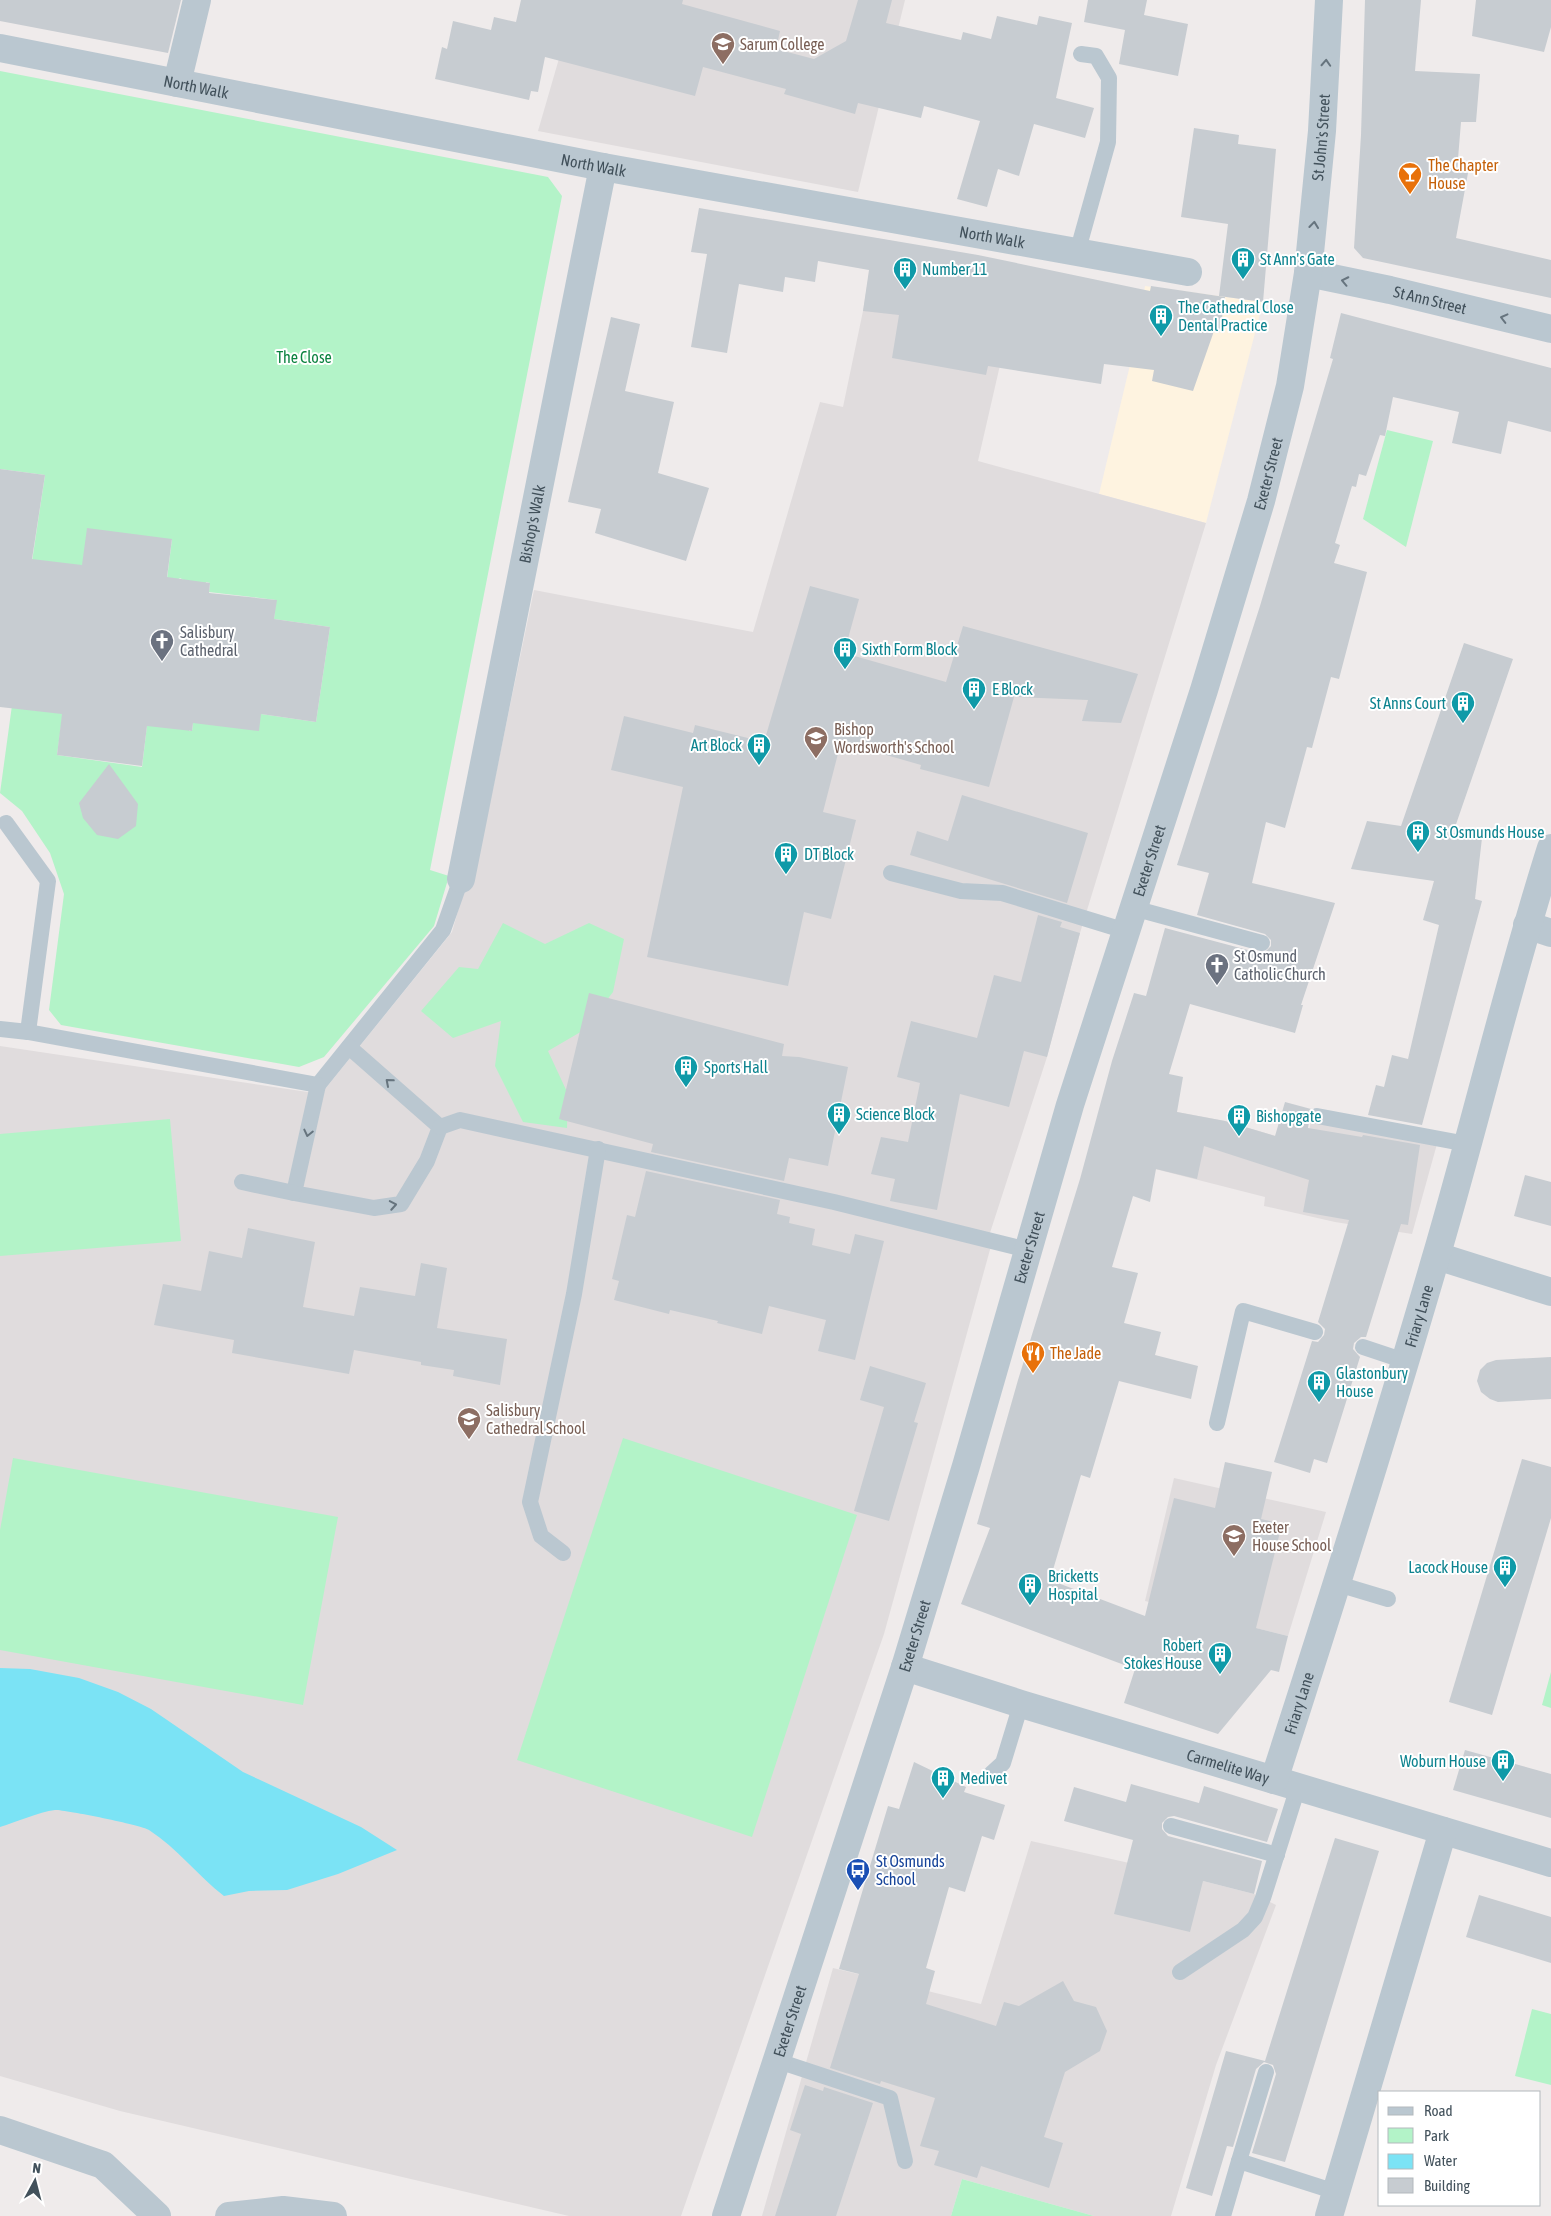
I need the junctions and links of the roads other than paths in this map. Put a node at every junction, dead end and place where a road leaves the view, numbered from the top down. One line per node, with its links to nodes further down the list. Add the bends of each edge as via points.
1 (197, 0): 5 (street)
2 (1329, 0): 9 (street, St John's Street, one-way to 2, via 1322,131)
3 (0, 48): 5 (street, North Walk)
4 (1081, 54): 7 (lane, via 1096,56 1109,78 1110,97 1108,142)
5 (178, 83): 6 (street, North Walk)
6 (603, 168): 7 (street, North Walk); 14 (street, Bishop's Walk)
7 (1077, 252): 8 (street, North Walk)
8 (1188, 272)
9 (1308, 273): 10 (street, St Ann Street, one-way to 9); 15 (street, Exeter Street, via 1290,386 1261,501)
10 (1551, 329)
11 (6, 823): 19 (lane, via 48,881)
12 (1551, 848): 16 (street, Friary Lane)
13 (891, 873): 15 (lane, via 961,891 1002,893)
14 (460, 880): 20 (lane, via 443,930)
15 (1130, 920): 17 (lane); 28 (street, Exeter Street, via 1070,1104)
16 (1539, 929): 24 (street, Friary Lane)
17 (1262, 943)
18 (0, 1029): 19 (lane)
19 (28, 1032): 21 (lane)
20 (349, 1047): 21 (lane); 23 (lane, one-way to 20)
21 (318, 1085): 27 (lane, one-way to 27)
22 (1317, 1116): 24 (lane)
23 (440, 1127): 25 (lane, via 460,1120); 27 (lane, one-way to 23, via 374,1208 401,1204 427,1161)
24 (1467, 1144): 29 (street, Friary Lane)
25 (598, 1149): 28 (lane); 35 (lane, via 574,1294 530,1502 541,1536)
26 (242, 1182): 27 (lane)
27 (294, 1193)
28 (1028, 1250): 38 (street, Exeter Street)
29 (1437, 1256): 30 (street); 33 (street, Friary Lane)
30 (1551, 1292)
31 (1315, 1332): 34 (lane, via 1243,1311)
32 (1363, 1347): 33 (lane)
33 (1405, 1361): 36 (street, Friary Lane)
34 (1217, 1423)
35 (564, 1552)
36 (1338, 1584): 37 (lane); 41 (street, Friary Lane)
37 (1388, 1599)
38 (905, 1667): 39 (street, Carmelite Way); 47 (street, Exeter Street)
39 (1021, 1704): 40 (lane, via 1003,1763); 41 (street, Carmelite Way)
40 (991, 1774)
41 (1286, 1784): 43 (street, Carmelite Way); 44 (lane)
42 (1171, 1826): 44 (lane)
43 (1443, 1831): 45 (street, Carmelite Way); 52 (street)
44 (1277, 1855): 46 (lane, via 1255,1917 1242,1930)
45 (1551, 1863)
46 (1180, 1972)
47 (778, 2061): 50 (lane, via 890,2098); 56 (street, Exeter Street)
48 (1266, 2072): 51 (lane)
49 (0, 2130): 53 (street, via 103,2165)
50 (905, 2161)
51 (1239, 2162): 52 (lane); 57 (lane)
52 (1333, 2204)
53 (157, 2216)
54 (229, 2216): 55 (street, via 283,2210)
55 (333, 2216)
56 (726, 2216)
57 (1223, 2216)

